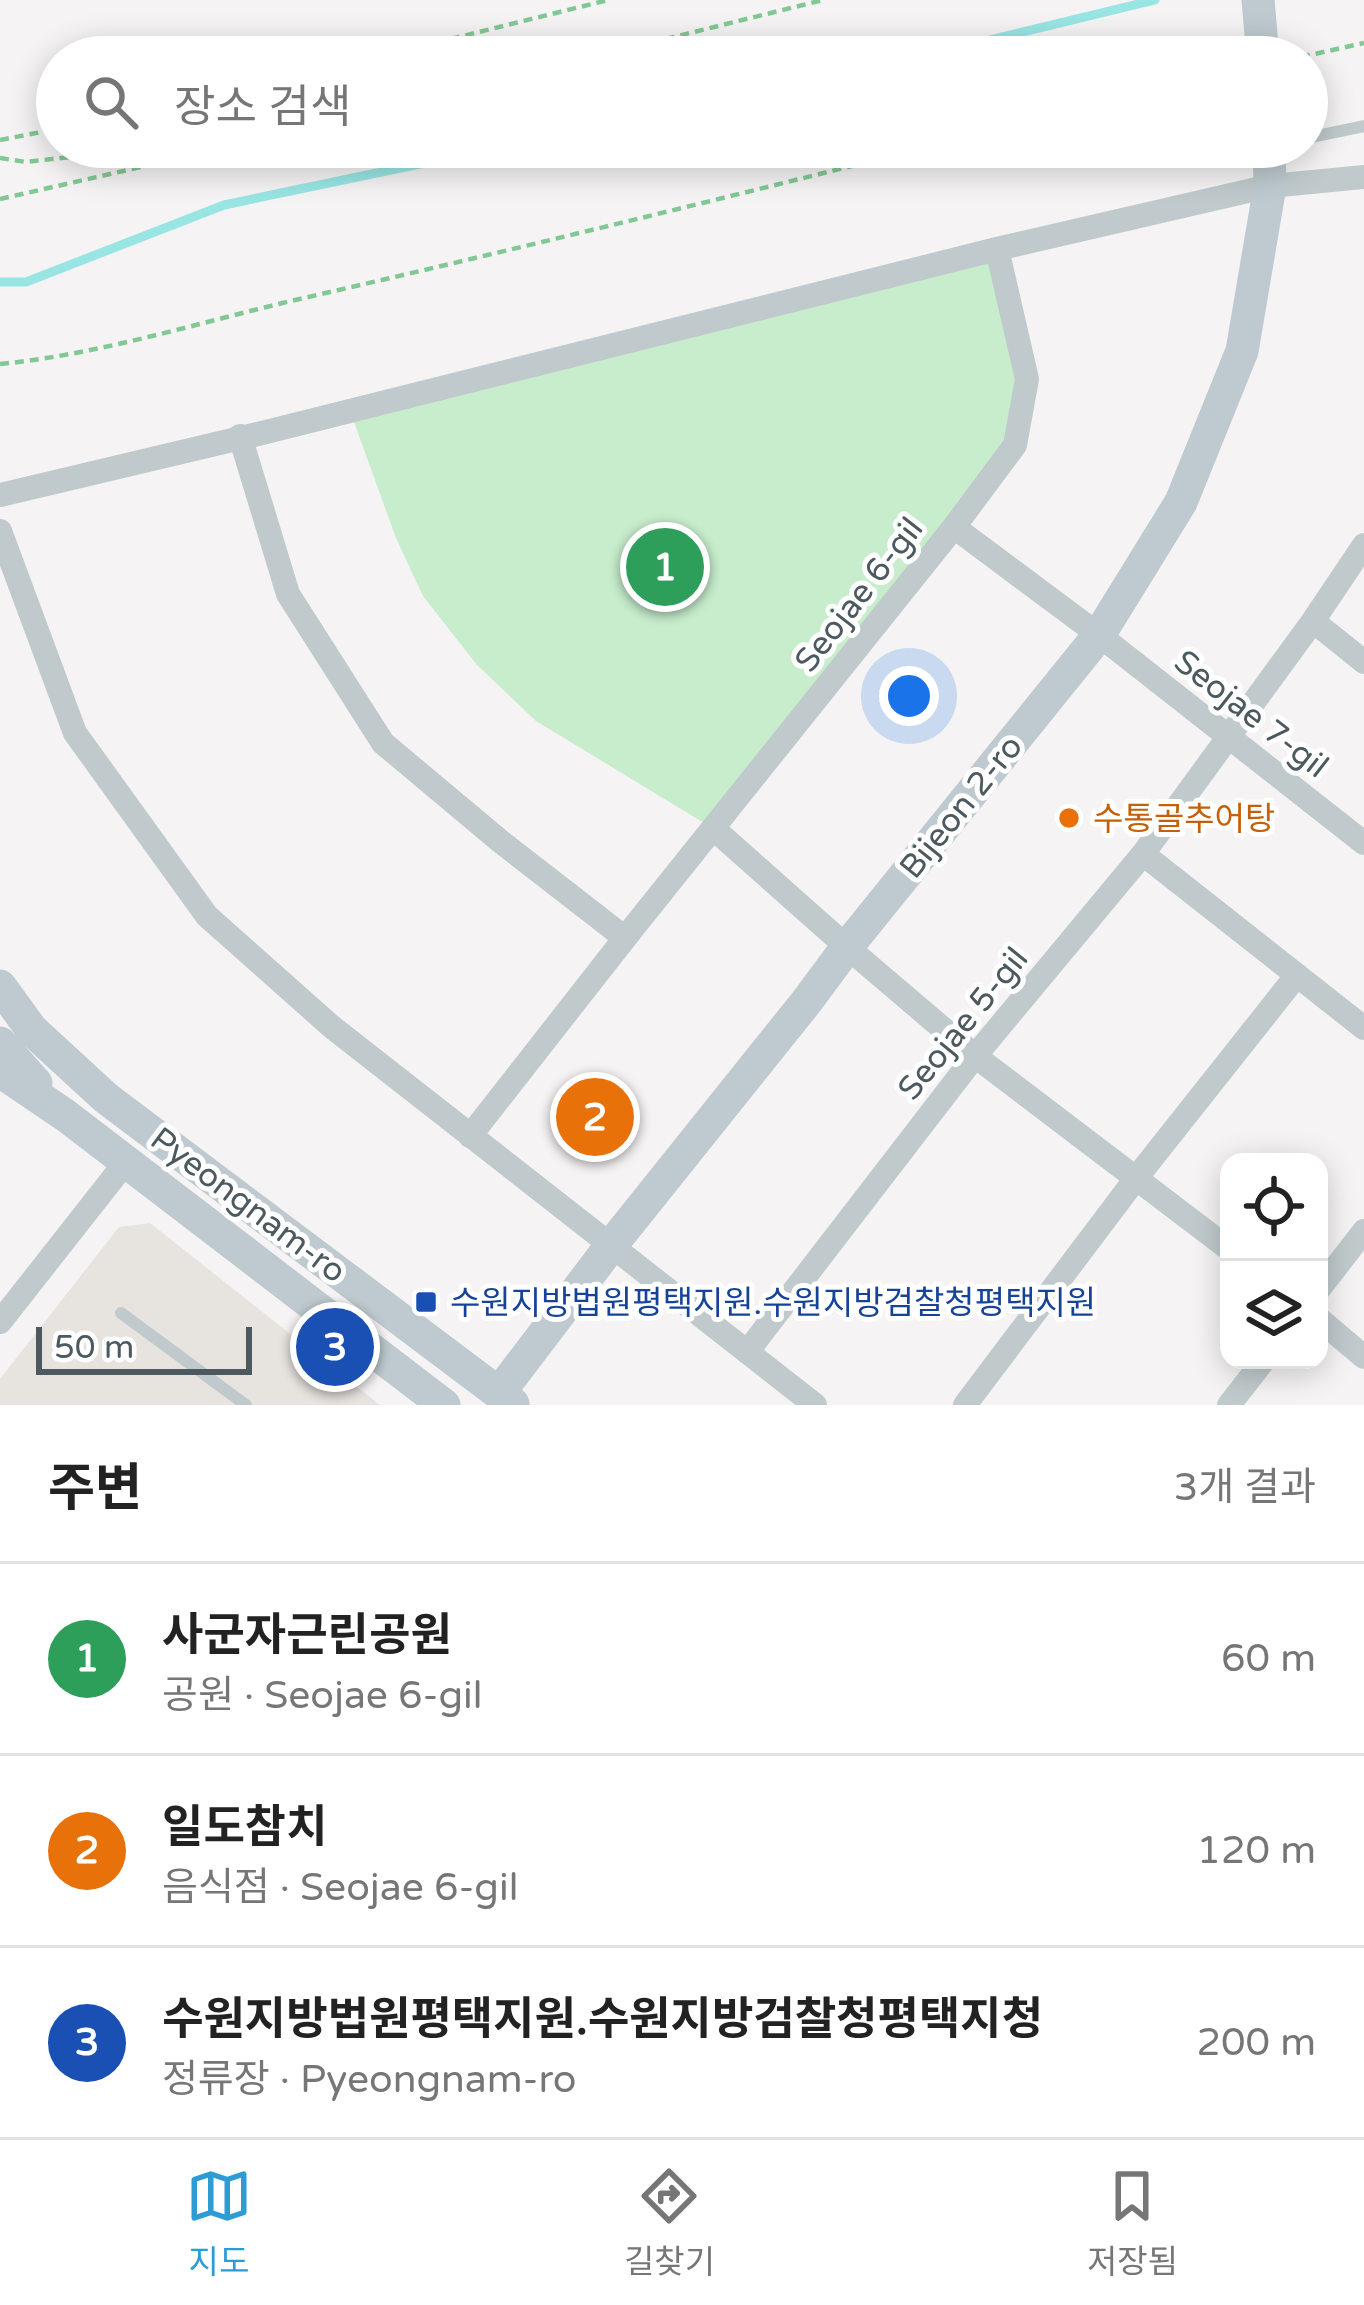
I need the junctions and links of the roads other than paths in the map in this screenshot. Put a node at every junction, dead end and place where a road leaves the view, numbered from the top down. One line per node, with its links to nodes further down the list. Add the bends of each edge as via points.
1 (1258, 0): 2 (street)
2 (1261, 36)
3 (1364, 126): 4 (lane)
4 (1328, 134)
5 (1270, 168): 7 (street, Bijeon 2-ro)
6 (1364, 177): 7 (street)
7 (1270, 186): 8 (street); 15 (street, Bijeon 2-ro, via 1242,351 1181,502)
8 (997, 249): 9 (street); 11 (street, Seojae 6-gil, via 1027,379 1015,445)
9 (240, 436): 10 (street); 21 (street, via 288,594 383,742)
10 (0, 495)
11 (954, 527): 15 (street, Seojae 7-gil); 18 (street, Seojae 6-gil)
12 (0, 531): 30 (street, via 75,733 207,916)
13 (1364, 545): 14 (street, Seojae 5-gil)
14 (1312, 621): 16 (street); 17 (street, Seojae 5-gil)
15 (1099, 634): 17 (street, Seojae 7-gil); 22 (street, Bijeon 2-ro)
16 (1364, 662)
17 (1229, 736): 19 (street, Seojae 7-gil); 20 (street, Seojae 5-gil)
18 (714, 829): 21 (street, Seojae 6-gil); 22 (street)
19 (1364, 843)
20 (1143, 854): 23 (street); 27 (street, Seojae 5-gil)
21 (625, 938): 30 (street, Seojae 6-gil)
22 (847, 947): 27 (street); 35 (street, Bijeon 2-ro)
23 (1297, 975): 25 (street); 32 (street)
24 (0, 986): 43 (street, Pyeongnam-ro, via 32,1030 106,1097)
25 (1364, 1028)
26 (0, 1043): 29 (street)
27 (975, 1056): 32 (street); 40 (street, Seojae 5-gil)
28 (0, 1071): 29 (street)
29 (65, 1115): 31 (street)
30 (470, 1136): 35 (street)
31 (125, 1163): 38 (street); 45 (street)
32 (1137, 1177): 34 (street); 47 (street)
33 (1364, 1231): 36 (street)
34 (1220, 1242)
35 (610, 1247): 40 (street); 43 (street, Bijeon 2-ro)
36 (1328, 1277)
37 (121, 1313): 44 (lane)
38 (0, 1322)
39 (1328, 1327): 41 (street)
40 (746, 1352): 46 (street)
41 (1364, 1357)
42 (1257, 1369): 48 (street)
43 (501, 1401)
44 (246, 1405)
45 (444, 1405)
46 (814, 1405)
47 (964, 1405)
48 (1229, 1405)

